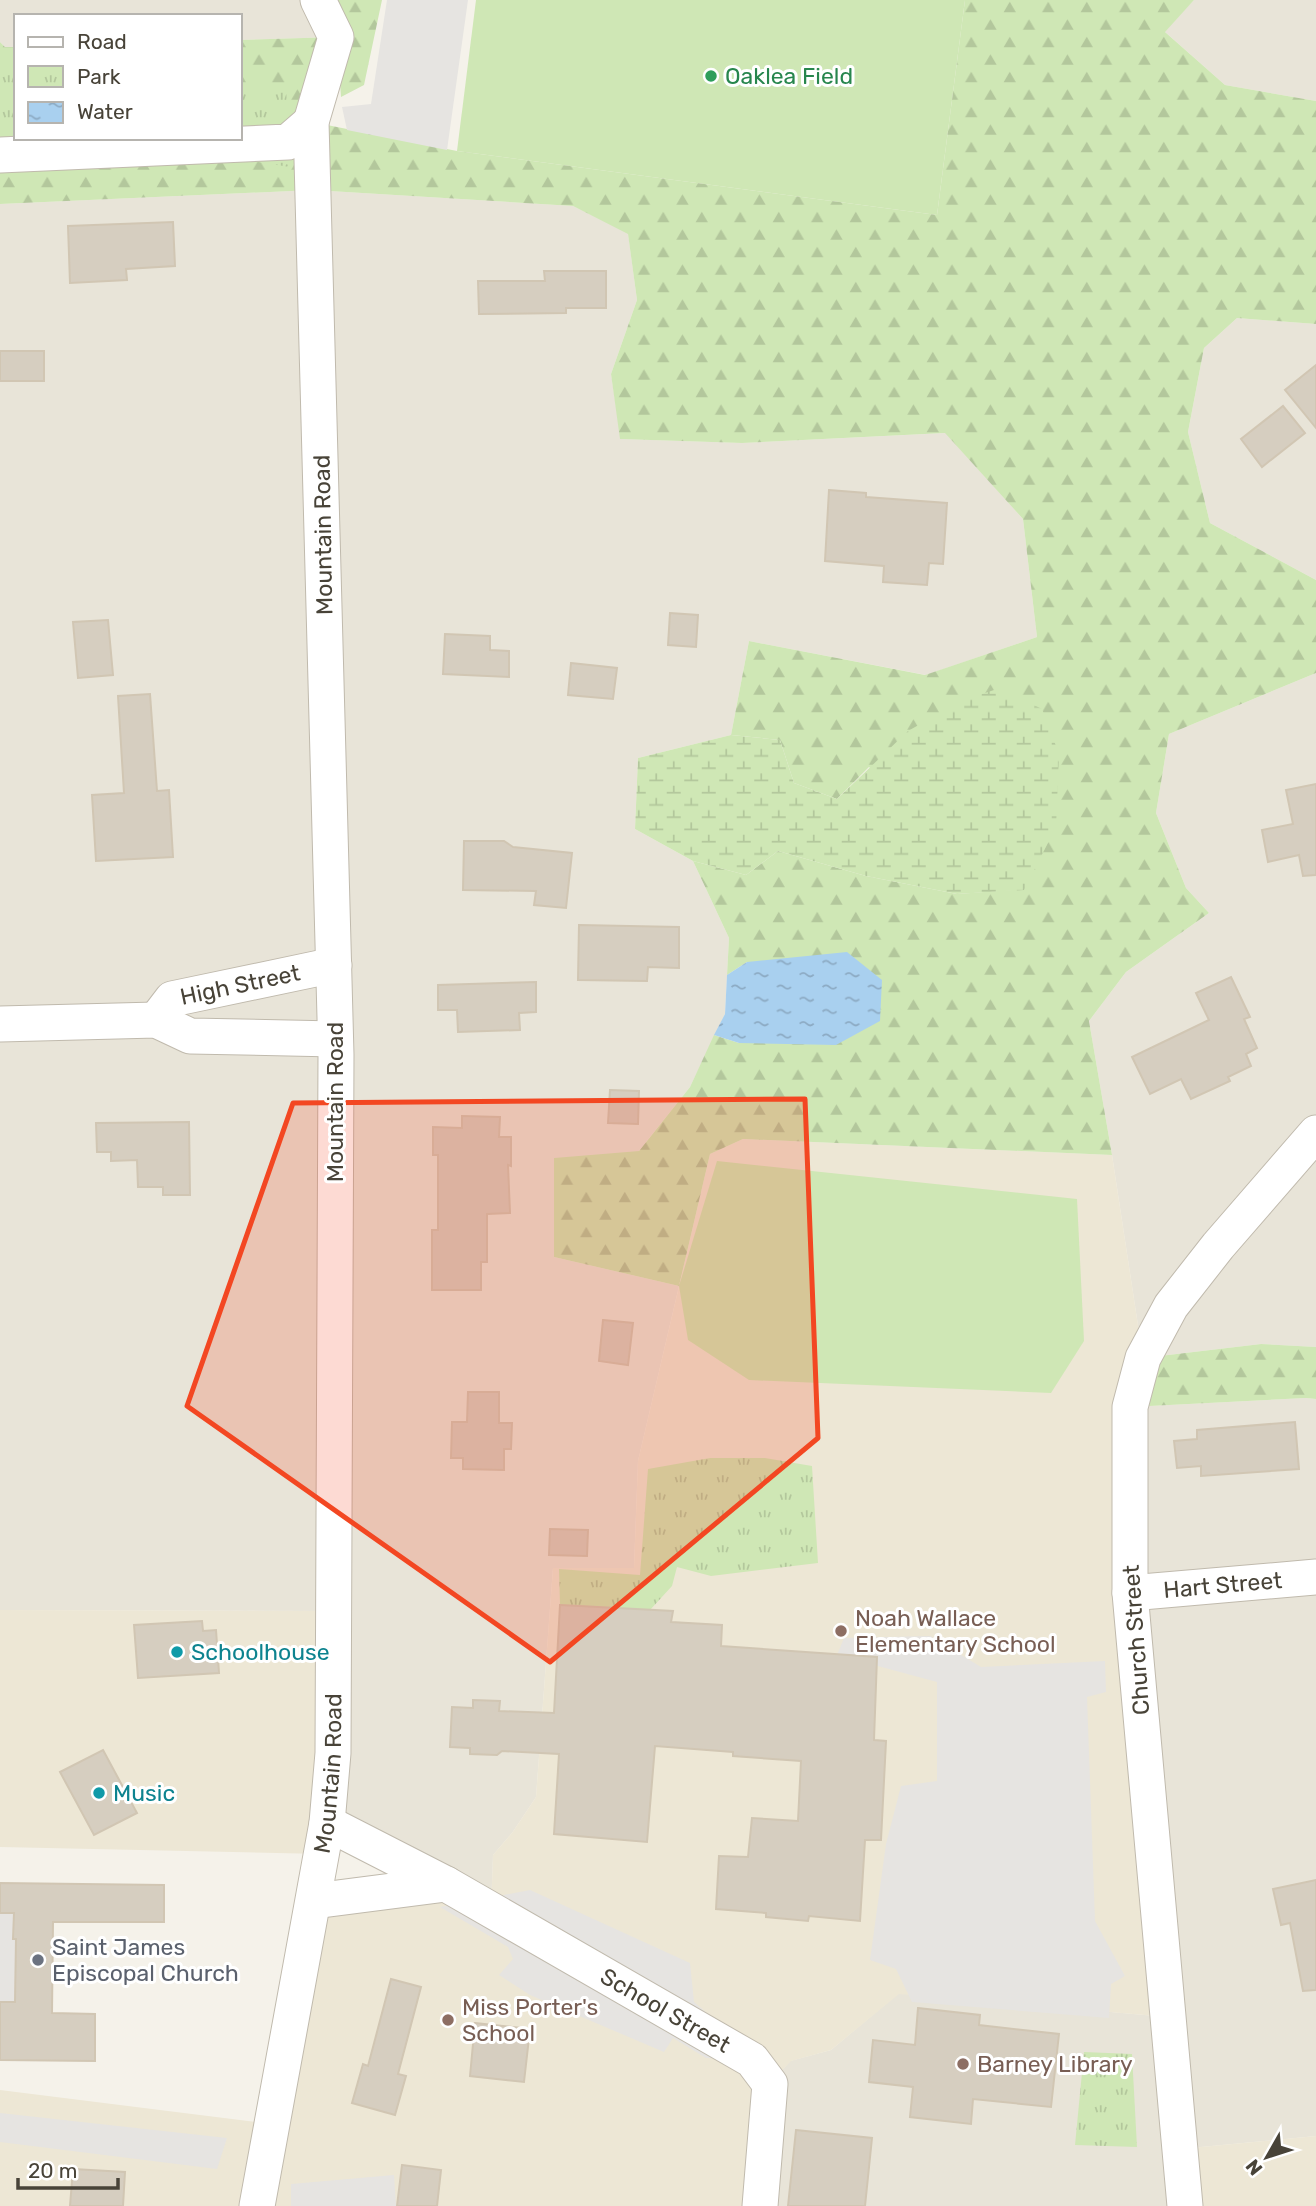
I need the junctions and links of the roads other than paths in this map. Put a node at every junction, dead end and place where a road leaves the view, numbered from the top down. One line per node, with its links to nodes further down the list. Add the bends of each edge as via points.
1 (318, 0): 2 (street, Mountain Road, via 336,37)
2 (312, 122): 3 (street, via 288,142); 4 (street, Mountain Road)
3 (0, 155)
4 (334, 965): 5 (street, High Street, via 172,999); 7 (street, Mountain Road)
5 (156, 1020): 6 (street, High Street); 7 (street, High Street, via 190,1036)
6 (0, 1024)
7 (335, 1039): 11 (street, Mountain Road, via 333,1741)
8 (1316, 1133): 10 (street, Church Street, via 1171,1306 1143,1358 1130,1407)
9 (1316, 1577): 10 (street, Hart Street)
10 (1130, 1593): 16 (street, Church Street)
11 (327, 1823): 12 (street, School Street); 13 (street, Mountain Road)
12 (446, 1884): 13 (street); 15 (street, School Street, via 752,2060 770,2084)
13 (314, 1901): 14 (street, Mountain Road)
14 (257, 2206)
15 (760, 2206)
16 (1185, 2206)

